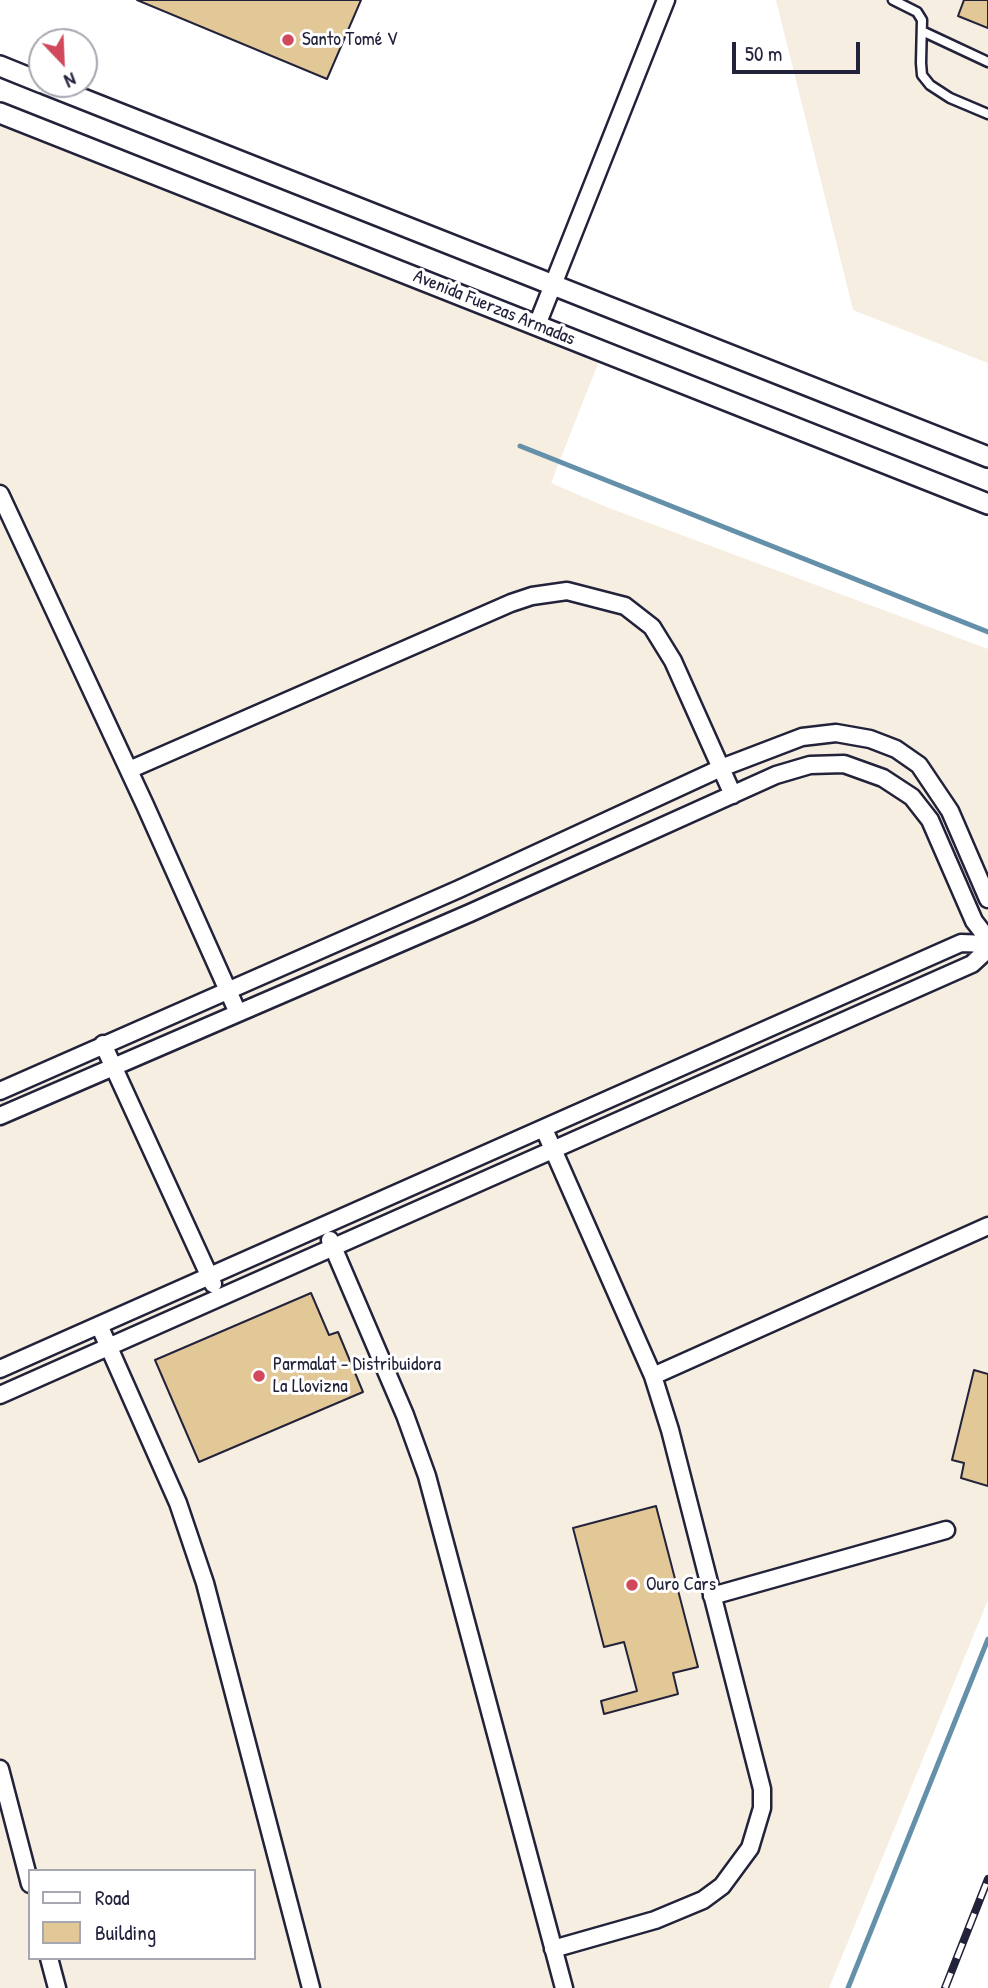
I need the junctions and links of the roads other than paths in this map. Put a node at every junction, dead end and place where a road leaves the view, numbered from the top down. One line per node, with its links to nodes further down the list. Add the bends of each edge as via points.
1 (666, 0): 10 (street)
2 (892, 0): 3 (lane, via 917,12)
3 (924, 32): 4 (lane); 9 (lane, via 922,75 950,98)
4 (988, 62)
5 (0, 66): 6 (street)
6 (28, 77)
7 (82, 98): 10 (street)
8 (0, 113): 11 (street, Avenida Fuerzas Armadas)
9 (988, 114)
10 (553, 284): 11 (street); 12 (street)
11 (537, 325): 14 (street, Avenida Fuerzas Armadas)
12 (988, 457)
13 (0, 494): 16 (street)
14 (988, 504)
15 (721, 768): 16 (street, via 673,661 652,627 625,606 567,592 512,603); 17 (street); 18 (street, via 802,737 854,735 909,757); 20 (street)
16 (129, 770): 24 (street)
17 (733, 795): 19 (street, via 793,769 844,764 900,787); 22 (street)
18 (950, 811): 19 (street); 21 (street)
19 (930, 820): 23 (street)
20 (459, 890): 22 (street); 24 (street)
21 (988, 899)
22 (470, 914): 25 (street)
23 (988, 944): 30 (street, via 961,943); 31 (street, via 972,964)
24 (226, 990): 25 (street); 26 (street)
25 (238, 1013): 27 (street)
26 (103, 1044): 27 (street); 28 (street)
27 (113, 1068): 29 (street); 35 (street)
28 (0, 1092): 29 (street)
29 (4, 1114)
30 (544, 1129): 31 (street); 32 (street)
31 (554, 1150): 34 (street); 40 (street)
32 (324, 1226): 34 (street); 35 (street)
33 (988, 1226): 40 (street)
34 (334, 1248): 36 (street); 46 (street, via 427,1476)
35 (209, 1276): 36 (street); 37 (street)
36 (219, 1298): 38 (street)
37 (99, 1325): 38 (street); 39 (street)
38 (109, 1347): 41 (street); 49 (street, via 178,1503 205,1583)
39 (0, 1369)
40 (653, 1376): 43 (street)
41 (0, 1395)
42 (946, 1530): 43 (street)
43 (712, 1596): 46 (street, via 762,1789 762,1808 750,1848 722,1886 703,1900 655,1920)
44 (0, 1769): 45 (street)
45 (28, 1876)
46 (552, 1949): 50 (street)
47 (50, 1960): 48 (street)
48 (57, 1988)
49 (311, 1988)
50 (564, 1988)

